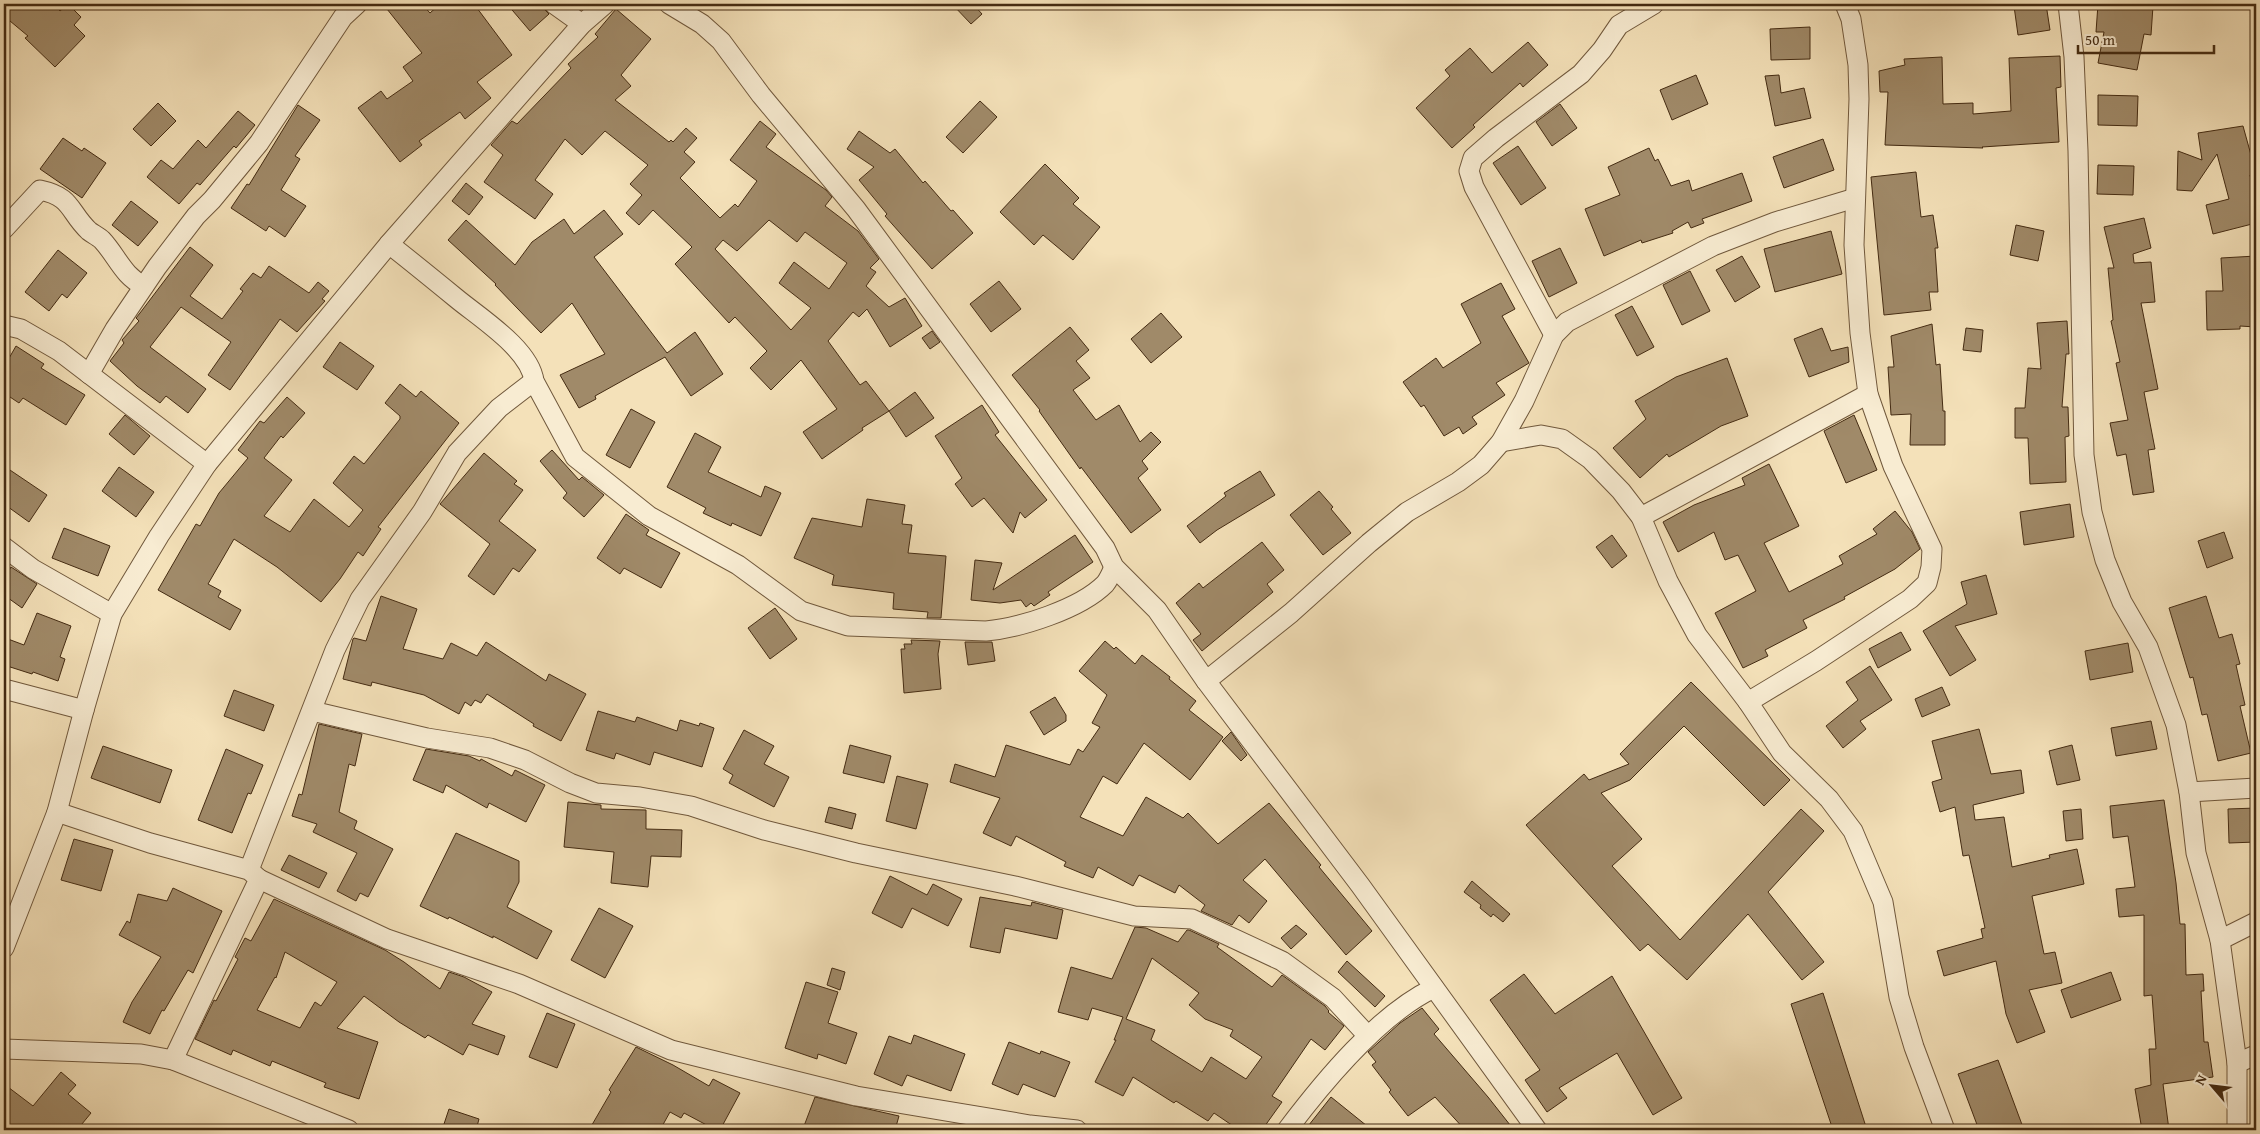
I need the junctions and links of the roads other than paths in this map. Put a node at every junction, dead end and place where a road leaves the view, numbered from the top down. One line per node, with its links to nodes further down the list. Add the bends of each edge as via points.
1 (357, 4): 12 (street, via 343,18 259,143 196,216)
2 (554, 4): 8 (street)
3 (605, 4): 8 (street)
4 (669, 4): 22 (street, via 722,41 761,95 856,209 1105,548)
5 (1654, 4): 14 (street, via 1619,25 1580,74 1473,158 1470,171 1474,187)
6 (1845, 4): 9 (street, via 1856,56 1859,99)
7 (2068, 4): 30 (street, via 2078,151 2084,455 2092,512 2105,560 2122,602 2152,656 2176,725)
8 (582, 24): 11 (street)
9 (1855, 198): 14 (street, via 1775,222 1714,246 1567,322); 17 (street, via 1854,255)
10 (4, 229): 12 (street, via 40,190 56,193 68,203 89,231 102,240 121,268)
11 (390, 244): 16 (street, via 493,327 517,350 533,373); 19 (street)
12 (144, 286): 15 (street)
13 (4, 325): 15 (street, via 22,329)
14 (1554, 335): 18 (street)
15 (89, 374): 19 (street)
16 (534, 381): 22 (street, via 575,457 649,516 738,565 800,611 848,626 1007,630 1030,623 1094,593); 28 (street, via 499,408 457,453 422,512 360,599 335,650)
17 (1868, 394): 20 (street); 26 (street, via 1893,466 1932,549 1927,583 1910,599)
18 (1501, 442): 20 (street, via 1541,435 1562,439 1590,459); 24 (street, via 1481,465 1407,512 1291,613)
19 (207, 464): 23 (street)
20 (1641, 517): 26 (street, via 1668,581 1697,635)
21 (4, 547): 23 (street, via 33,569)
22 (1111, 574): 24 (street, via 1140,590 1158,610)
23 (112, 614): 27 (street)
24 (1206, 681): 36 (street)
25 (4, 689): 27 (street)
26 (1748, 702): 46 (street, via 1782,753 1835,808 1853,832 1868,863 1883,902 1899,998)
27 (84, 710): 31 (street)
28 (312, 711): 32 (street); 37 (street, via 427,738 490,748 525,760 596,793 692,806 856,853 1016,886 1134,916 1192,920 1282,961 1333,998)
29 (2256, 788): 30 (street)
30 (2189, 792): 34 (street, via 2196,853)
31 (58, 812): 32 (street, via 150,844); 35 (street)
32 (254, 874): 40 (street); 43 (street, via 388,939 520,984 671,1050 856,1096)
33 (2256, 922): 34 (street)
34 (2220, 940): 41 (street)
35 (4, 948)
36 (1434, 988): 37 (street); 45 (street)
37 (1368, 1036): 44 (street)
38 (4, 1049): 40 (street, via 141,1054)
39 (2256, 1055): 41 (street)
40 (173, 1060): 42 (street)
41 (2237, 1063): 47 (street)
42 (349, 1130)
43 (1077, 1130)
44 (1287, 1130)
45 (1537, 1130)
46 (1945, 1130)
47 (2237, 1130)

